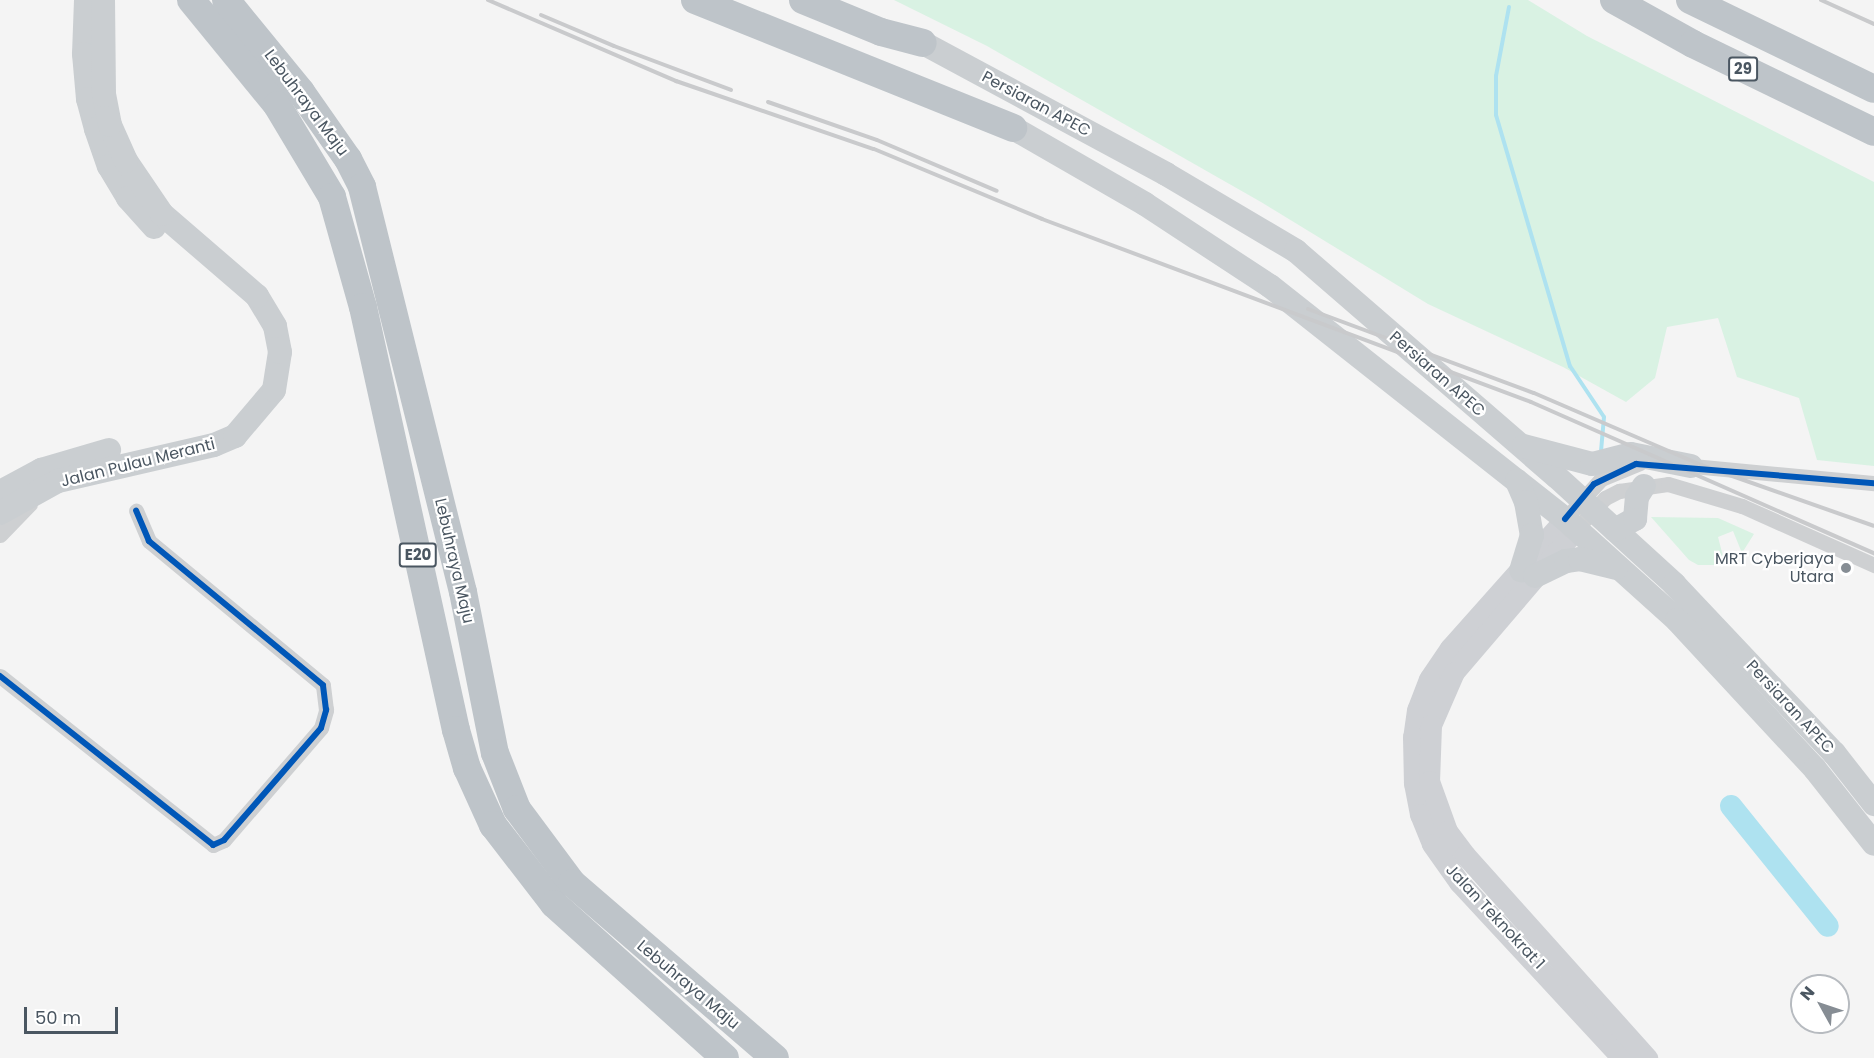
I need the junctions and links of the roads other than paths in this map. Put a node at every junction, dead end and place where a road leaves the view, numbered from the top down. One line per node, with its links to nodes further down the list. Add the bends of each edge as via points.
1 (86, 0): 21 (main road, Jalan Pulau Meranti, via 88,99 109,166 150,224 244,306 258,328 265,352 260,383 246,405 219,427 69,460 20,479)
2 (103, 0): 18 (main road, Jalan Pulau Meranti, via 104,95 126,161 162,214 257,296 275,326 280,352 274,390 235,436 214,445)
3 (191, 0): 34 (highway, Lebuhraya Maju / E20, via 277,105 332,197 363,308 456,730 467,768 493,825 554,904)
4 (226, 0): 35 (highway, Lebuhraya Maju / E20, via 301,92 348,159 362,187 463,592 495,753 517,809 572,883)
5 (695, 0): 13 (highway)
6 (738, 0): 13 (highway, via 854,50)
7 (803, 0): 11 (highway, via 881,32)
8 (840, 0): 11 (highway)
9 (1614, 0): 14 (highway, 29, via 1693,44)
10 (1690, 0): 12 (highway, 29)
11 (923, 43): 15 (main road, Persiaran APEC, via 1166,174 1296,251)
12 (1874, 89)
13 (1013, 128): 17 (main road, Persiaran APEC, via 1145,204 1270,286)
14 (1874, 132)
15 (1519, 445): 16 (main road, via 1592,464 1631,454); 22 (main road, Persiaran APEC)
16 (1691, 466): 19 (street); 22 (street, via 1636,464 1602,478)
17 (1516, 478): 25 (main road, Persiaran APEC); 30 (main road, via 1526,502 1532,535)
18 (58, 481): 24 (main road, Jalan Pulau Meranti); 27 (street)
19 (1874, 483)
20 (1644, 486): 22 (street); 26 (main road, via 1637,497 1635,519); 28 (street, via 1668,484 1718,497)
21 (0, 492)
22 (1587, 504): 25 (street); 26 (main road, Persiaran APEC)
23 (136, 511): 31 (street, via 149,541 323,685 326,710 321,728 224,840 213,845)
24 (0, 513)
25 (1571, 524): 29 (main road, Persiaran APEC); 30 (main road, Jalan Teknokrat 1)
26 (1615, 530): 32 (main road, Persiaran APEC, via 1708,619 1834,753)
27 (0, 535)
28 (1874, 565)
29 (1618, 568): 30 (main road, via 1580,559); 33 (main road, Persiaran APEC, via 1708,653 1815,769)
30 (1528, 573): 36 (main road, Jalan Teknokrat 1, via 1450,648 1429,679 1417,710 1413,737 1420,814 1432,844 1459,882); 37 (main road, Jalan Teknokrat 1, via 1445,689 1431,725 1429,781 1447,831 1465,855)
31 (0, 676)
32 (1874, 804)
33 (1874, 844)
34 (725, 1058)
35 (775, 1058)
36 (1622, 1058)
37 (1647, 1058)

